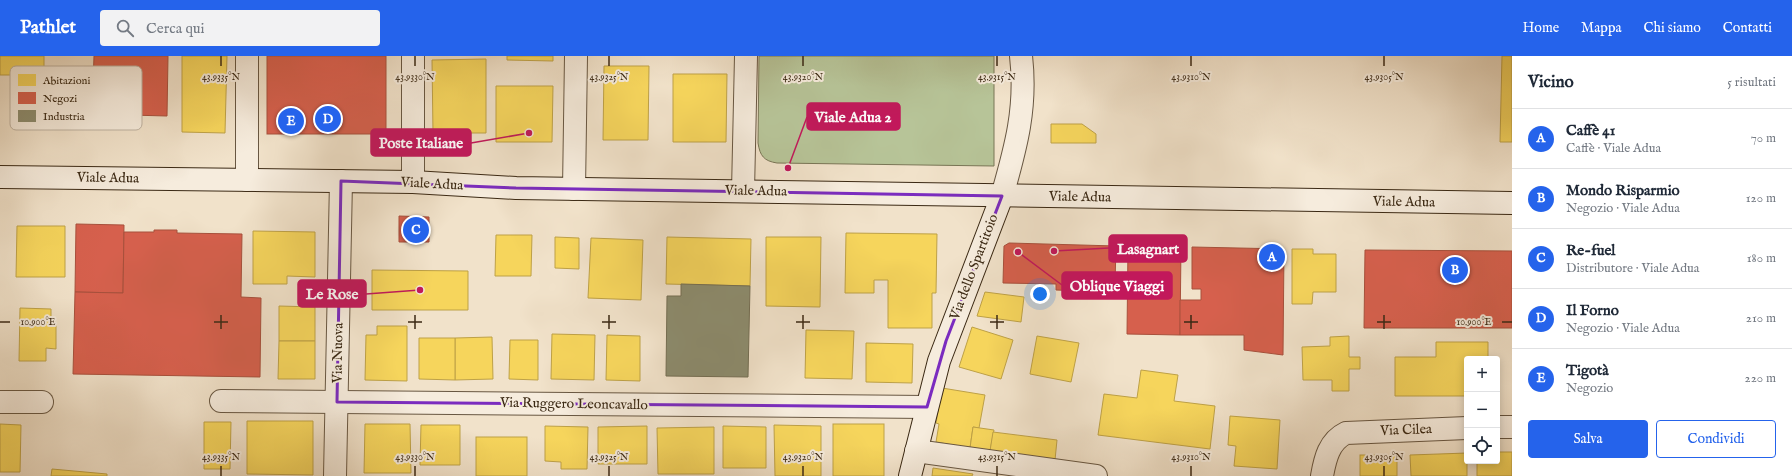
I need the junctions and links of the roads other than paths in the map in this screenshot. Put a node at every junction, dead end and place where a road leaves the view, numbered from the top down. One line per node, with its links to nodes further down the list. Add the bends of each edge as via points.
1 (247, 56): 7 (street)
2 (413, 56): 9 (street)
3 (576, 56): 10 (street)
4 (746, 56): 11 (street)
5 (1021, 56): 12 (street, Via dello Spartitoio, via 1023,90 1020,128)
6 (0, 177): 7 (street, Viale Adua)
7 (247, 180): 8 (street, Viale Adua)
8 (341, 181): 9 (street, Viale Adua); 17 (street, Via Nuova)
9 (413, 182): 10 (street, Viale Adua)
10 (574, 189): 11 (street, Viale Adua)
11 (743, 191): 12 (street, Viale Adua)
12 (1002, 196): 13 (street, Viale Adua); 18 (street, Via dello Spartitoio, via 946,341)
13 (1512, 204)
14 (221, 401): 17 (street, Via Ruggero Leoncavallo)
15 (0, 402): 16 (street)
16 (42, 402)
17 (337, 402): 18 (street, Via Ruggero Leoncavallo); 23 (street, Via Nuova)
18 (927, 407): 22 (street, Via dello Spartitoio)
19 (1500, 427): 20 (street)
20 (1512, 427)
21 (1464, 428): 26 (street, Via Cilea, via 1346,433 1339,436 1330,448)
22 (916, 451): 24 (street, Via dello Spartitoio); 25 (street)
23 (335, 476)
24 (910, 476)
25 (1096, 476)
26 (1322, 476)

